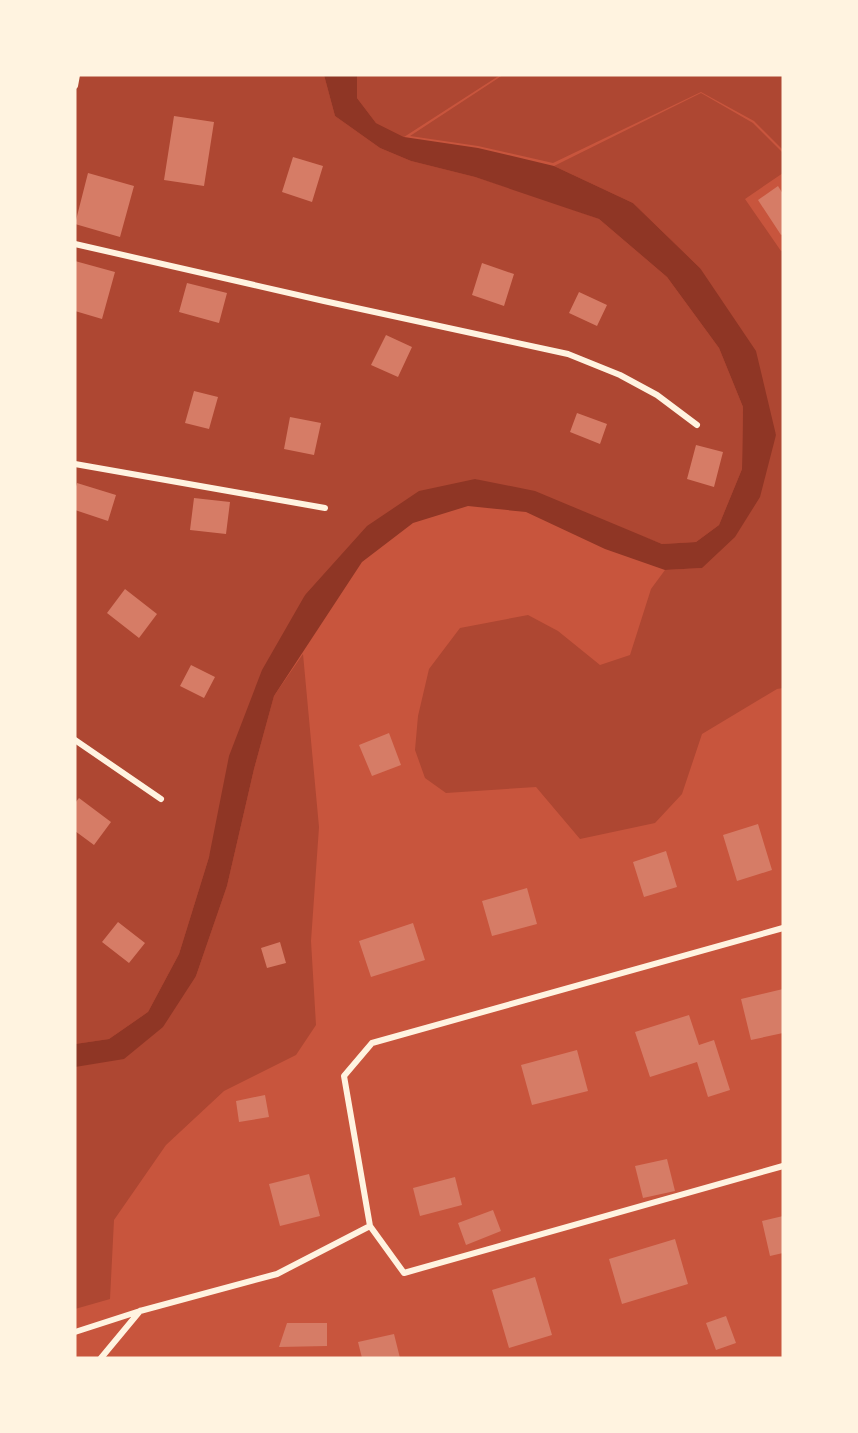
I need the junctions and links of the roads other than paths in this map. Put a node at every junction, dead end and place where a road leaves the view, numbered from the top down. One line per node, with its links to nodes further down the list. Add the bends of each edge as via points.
1 (77, 75): 2 (street)
2 (75, 86)
3 (75, 244): 4 (street, via 567,354 657,395)
4 (697, 425)
5 (75, 464): 6 (street)
6 (325, 508)
7 (75, 740): 8 (street)
8 (161, 799)
9 (783, 928): 11 (street, via 372,1043 344,1076)
10 (783, 1166): 11 (street, via 404,1273)
11 (370, 1226): 12 (street, via 277,1274)
12 (140, 1311): 13 (street); 14 (street)
13 (75, 1332)
14 (101, 1358)

